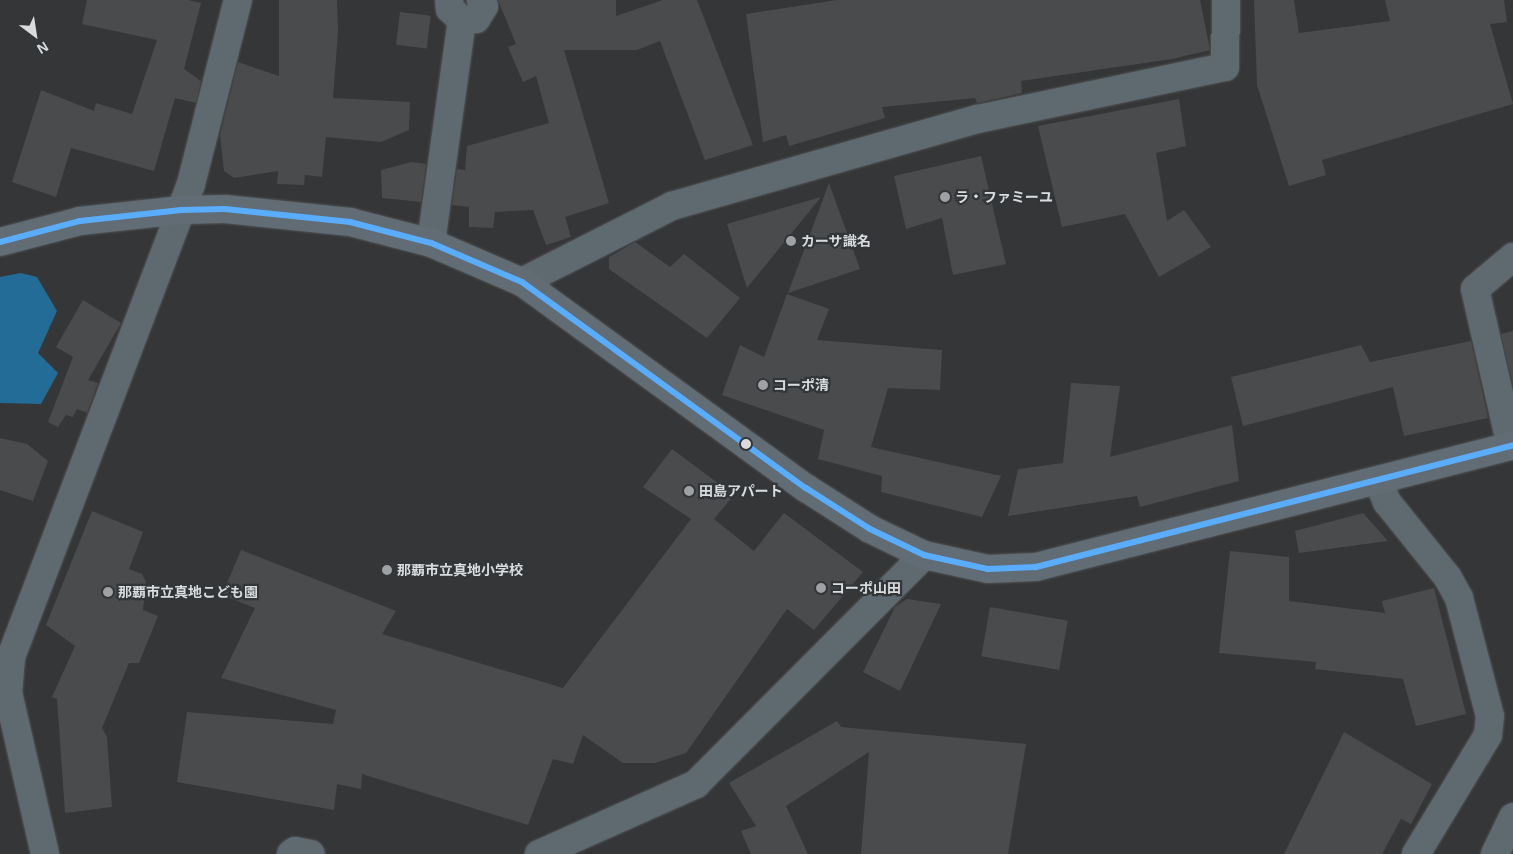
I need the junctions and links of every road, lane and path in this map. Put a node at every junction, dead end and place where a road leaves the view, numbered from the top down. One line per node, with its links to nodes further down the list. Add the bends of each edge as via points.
1 (238, 0): 5 (street)
2 (481, 0): 4 (street, via 484,6 476,18)
3 (1226, 0): 9 (street, via 1225,67 978,119 672,206)
4 (456, 10): 7 (street)
5 (182, 210): 6 (street, via 80,221); 7 (street, via 256,210 350,222); 13 (street)
6 (0, 242)
7 (431, 243): 9 (street)
8 (1513, 257): 10 (street, via 1475,289)
9 (522, 282): 12 (street, via 806,488 870,529)
10 (1512, 446): 11 (street)
11 (1378, 480): 12 (street, via 1036,567 988,569); 19 (street, via 1387,502 1448,578 1459,598 1490,716 1488,734)
12 (924, 555): 18 (street, via 696,784)
13 (6, 659): 15 (street, via 8,694)
14 (1513, 817): 20 (street)
15 (44, 854)
16 (291, 854): 17 (street, via 295,851)
17 (311, 854)
18 (539, 854)
19 (1416, 854)
20 (1495, 854)

